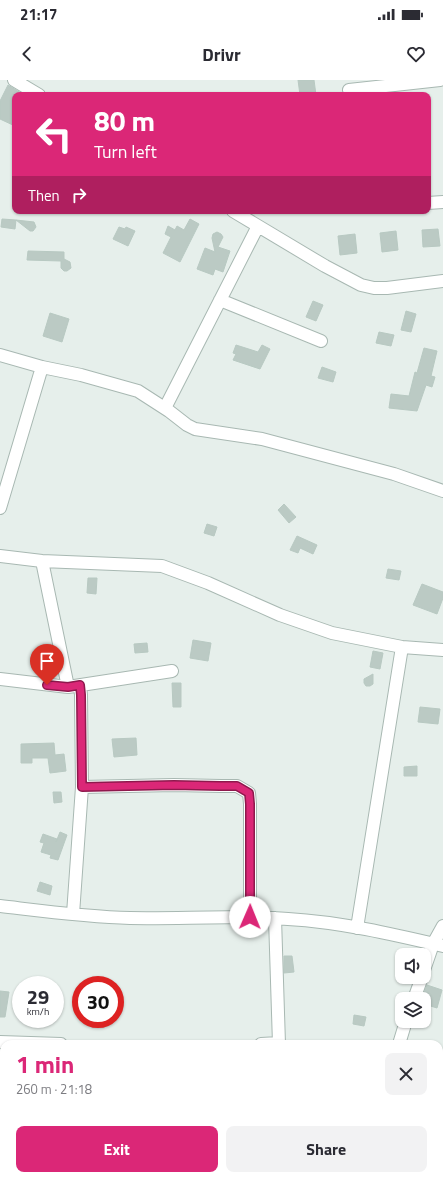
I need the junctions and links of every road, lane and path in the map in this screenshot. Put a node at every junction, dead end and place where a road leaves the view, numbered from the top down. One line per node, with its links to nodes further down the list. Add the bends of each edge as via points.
1 (14, 80): 4 (street)
2 (440, 80): 3 (street)
3 (349, 88)
4 (34, 92)
5 (443, 202): 6 (street)
6 (431, 203)
7 (238, 214): 8 (street)
8 (258, 226): 9 (street, via 361,285 387,288); 10 (street)
9 (443, 281)
10 (220, 300): 11 (street); 14 (street)
11 (321, 341)
12 (0, 355): 13 (street)
13 (42, 367): 14 (street, via 138,391); 16 (street)
14 (165, 408): 15 (street, via 195,429 262,439 394,474)
15 (443, 492)
16 (0, 508)
17 (0, 556): 18 (street)
18 (42, 561): 19 (street, via 162,566 280,615 324,630); 23 (street)
19 (402, 647): 20 (street); 30 (street)
20 (443, 650)
21 (172, 670): 23 (street)
22 (0, 679): 23 (street)
23 (74, 686): 24 (street, via 81,695)
24 (82, 787): 26 (street); 27 (street, via 237,786 249,793)
25 (0, 906): 26 (street)
26 (73, 914): 27 (street, via 129,918)
27 (250, 917): 28 (street)
28 (275, 918): 30 (street); 34 (street)
29 (443, 926): 31 (street)
30 (357, 928): 31 (street)
31 (438, 945): 32 (street)
32 (431, 958)
33 (404, 1028): 35 (street)
34 (279, 1040)
35 (400, 1040)

